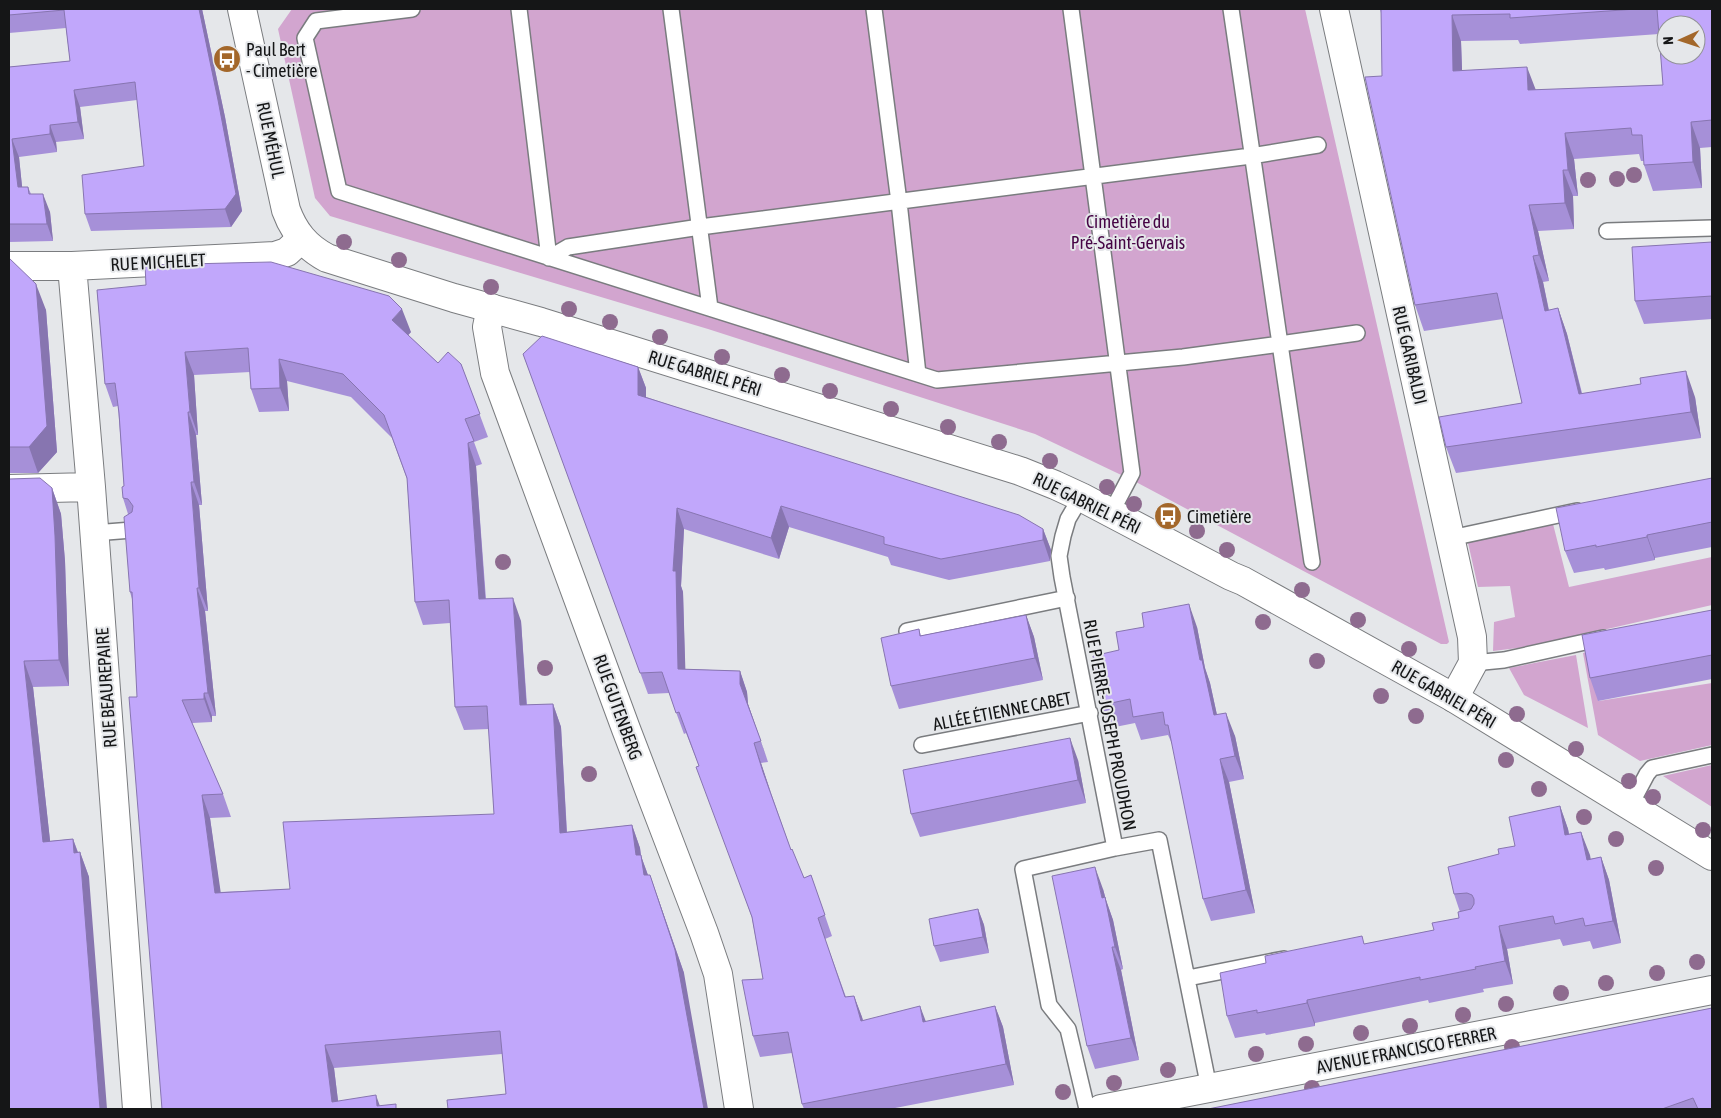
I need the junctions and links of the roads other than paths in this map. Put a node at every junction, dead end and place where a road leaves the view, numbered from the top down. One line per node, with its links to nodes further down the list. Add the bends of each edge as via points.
1 (242, 9): 16 (street, RUE MÉHUL, via 283,200 290,222)
2 (412, 9): 17 (lane, via 316,21 305,38 339,191)
3 (519, 9): 17 (lane)
4 (671, 9): 13 (lane)
5 (874, 9): 12 (lane)
6 (1071, 9): 11 (lane)
7 (1231, 9): 10 (lane)
8 (1334, 9): 33 (street, RUE GARIBALDI)
9 (1318, 145): 10 (lane)
10 (1251, 156): 11 (lane); 23 (lane)
11 (1094, 176): 12 (lane); 24 (lane)
12 (899, 202): 13 (lane); 25 (lane)
13 (700, 227): 17 (lane, via 568,247); 21 (lane)
14 (1712, 228): 15 (lane)
15 (1606, 231)
16 (301, 239): 19 (street, RUE MICHELET, via 287,252 275,256); 20 (street, RUE GABRIEL PÉRI, via 327,258)
17 (549, 258): 21 (lane)
18 (9, 266): 19 (street, RUE MICHELET)
19 (72, 266): 26 (street, RUE BEAUREPAIRE)
20 (491, 308): 28 (street, RUE GABRIEL PÉRI, via 977,457); 51 (street, RUE GUTENBERG, via 487,327 495,372 718,974)
21 (710, 308): 25 (lane)
22 (1357, 333): 23 (lane)
23 (1280, 344): 24 (lane); 34 (lane)
24 (1118, 362): 25 (lane, via 937,380); 30 (lane, via 1132,474)
25 (918, 374)
26 (91, 487): 27 (street); 32 (street, RUE BEAUREPAIRE)
27 (9, 488)
28 (1081, 497): 30 (street, RUE GABRIEL PÉRI); 35 (lane, RUE PIERRE-JOSEPH PROUDHON, via 1068,519 1059,556)
29 (1589, 508): 33 (lane)
30 (1111, 513): 39 (street, RUE GABRIEL PÉRI, via 1243,581)
31 (132, 530): 32 (lane)
32 (94, 533): 50 (street, RUE BEAUREPAIRE)
33 (1451, 538): 38 (street, RUE GARIBALDI, via 1472,637)
34 (1312, 562)
35 (1067, 598): 36 (lane); 40 (lane, RUE PIERRE-JOSEPH PROUDHON)
36 (907, 631)
37 (1618, 635): 38 (lane, via 1504,660)
38 (1473, 663): 39 (street)
39 (1454, 698): 43 (street, RUE GABRIEL PÉRI)
40 (1090, 713): 41 (lane, ALLÉE ÉTIENNE CABET); 44 (lane, RUE PIERRE-JOSEPH PROUDHON)
41 (922, 745)
42 (1712, 755): 43 (lane, via 1652,768)
43 (1630, 806): 45 (street, RUE GABRIEL PÉRI)
44 (1115, 848): 47 (lane, RUE PIERRE-JOSEPH PROUDHON, via 1160,840); 52 (lane, via 1023,869 1049,1005 1068,1029)
45 (1712, 856)
46 (1302, 956): 47 (lane)
47 (1188, 978): 49 (lane, RUE PIERRE-JOSEPH PROUDHON)
48 (1712, 990): 49 (street, AVENUE FRANCISCO FERRER)
49 (1209, 1088): 53 (street, AVENUE FRANCISCO FERRER)
50 (137, 1109)
51 (739, 1109)
52 (1087, 1109)
53 (1101, 1109)

